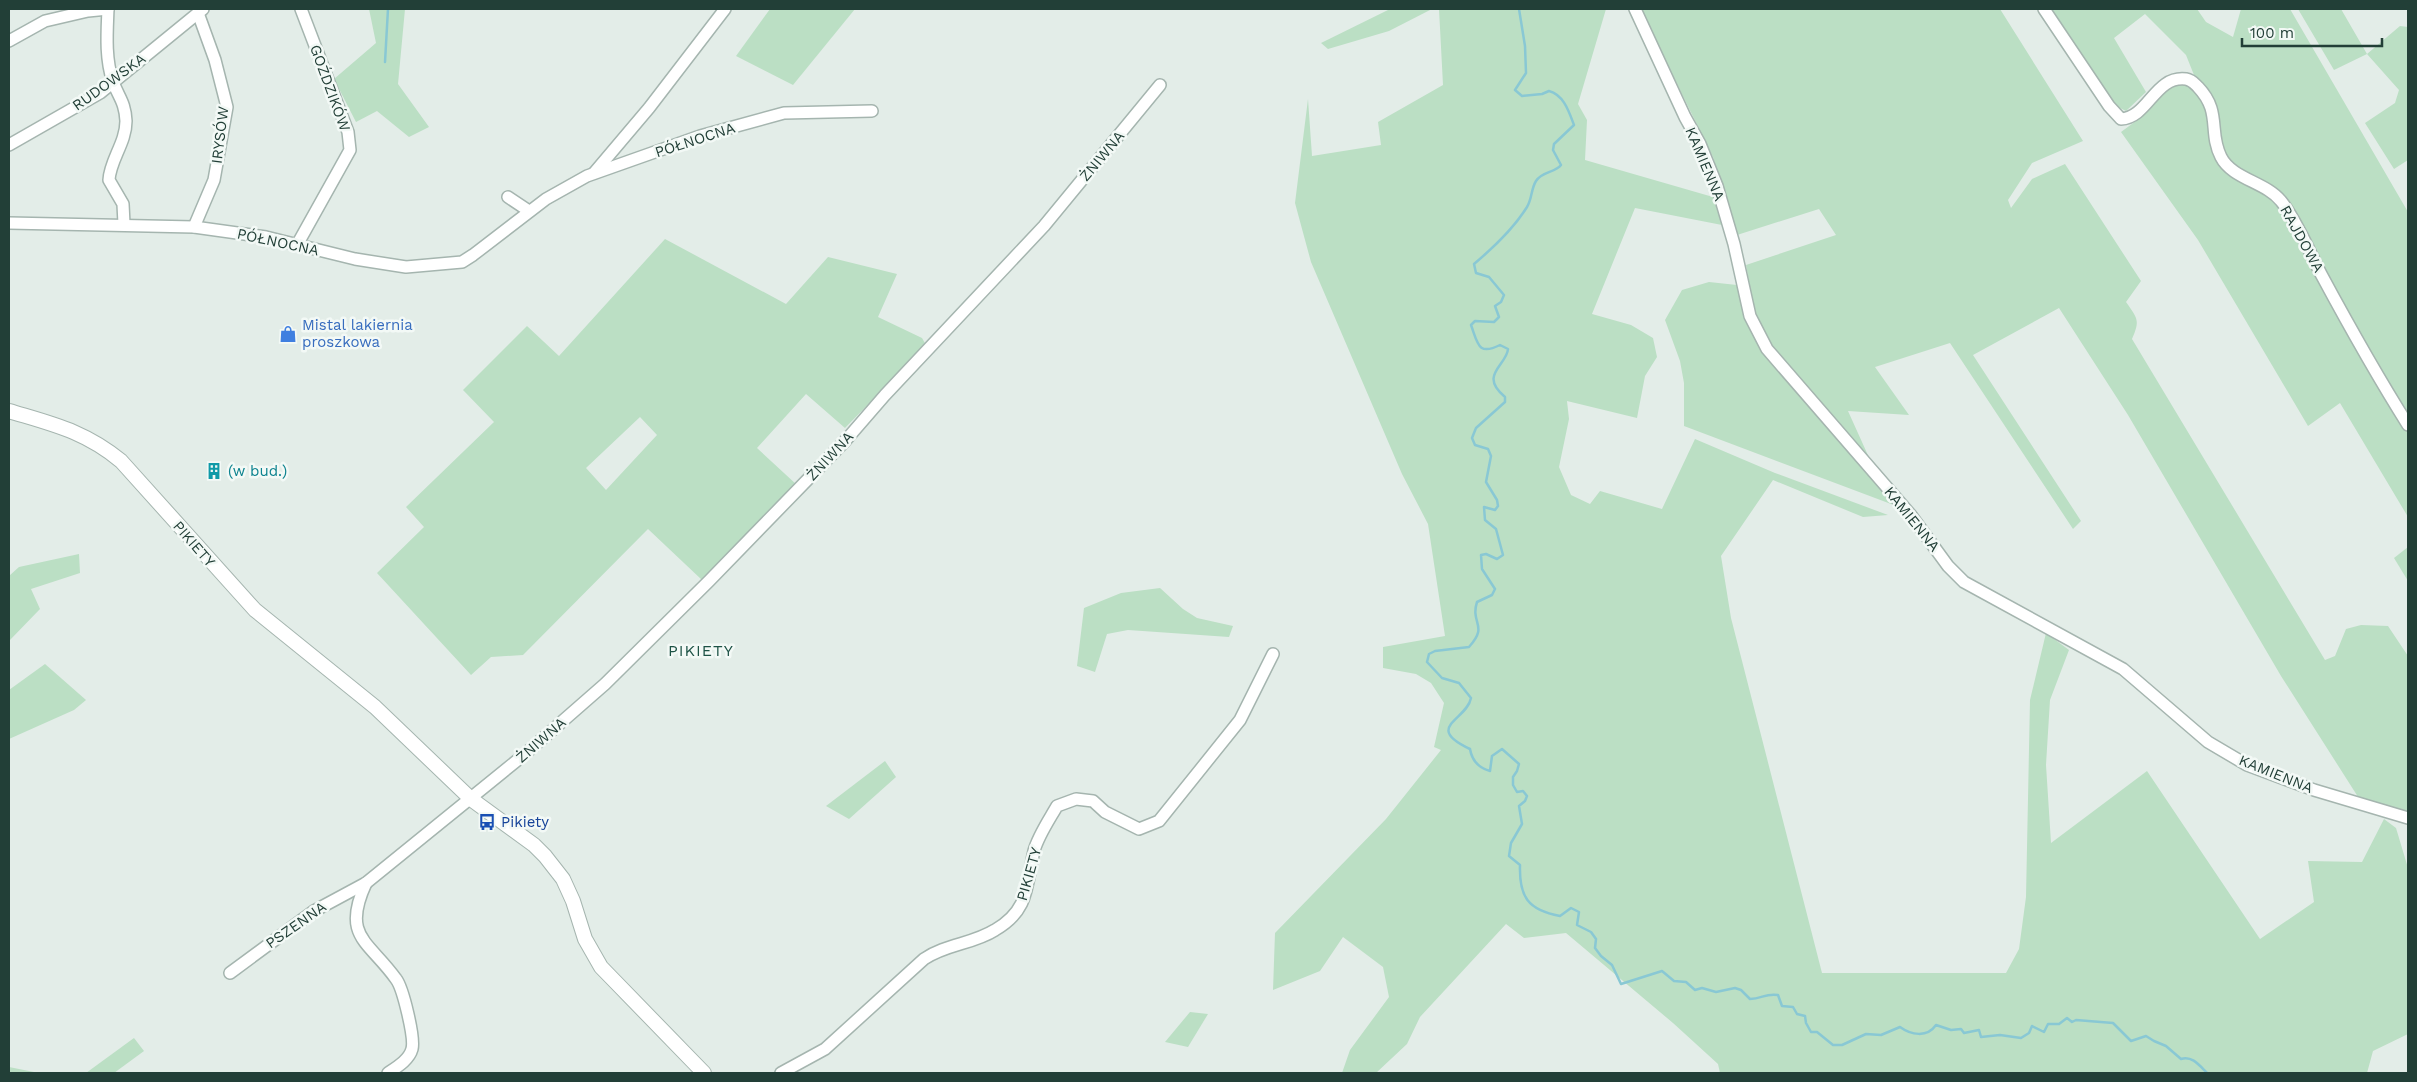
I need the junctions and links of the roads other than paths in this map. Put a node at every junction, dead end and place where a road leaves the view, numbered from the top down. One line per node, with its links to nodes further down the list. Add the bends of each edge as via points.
1 (108, 9): 7 (street, via 45,21); 8 (street, via 107,43)
2 (301, 9): 18 (street, GOŹDZIKÓW, via 348,132 350,150)
3 (726, 9): 12 (street)
4 (1635, 9): 23 (street, KAMIENNA, via 1717,186 1757,333 1767,349 1910,514 1953,571 1989,597 2123,669 2208,742 2248,765 2314,790)
5 (2044, 9): 20 (street, RAJDOWA, via 2121,119 2136,115 2162,86 2176,80 2192,80 2202,91 2216,122 2218,151 2222,160 2282,202 2370,364)
6 (201, 11): 8 (street, RUDOWSKA); 17 (street, IRYSÓW, via 227,107 214,180)
7 (9, 41)
8 (114, 83): 11 (street, RUDOWSKA); 16 (street, via 124,101 126,130 109,180 123,204)
9 (1160, 84): 22 (street, ŻNIWNA, via 1044,226 801,487 605,684)
10 (872, 111): 12 (street, PÓŁNOCNA, via 784,113 700,136)
11 (9, 145)
12 (594, 173): 14 (street, PÓŁNOCNA, via 560,189)
13 (508, 197): 14 (street)
14 (529, 211): 18 (street, PÓŁNOCNA, via 462,262 406,267)
15 (9, 222): 16 (street, PÓŁNOCNA)
16 (124, 224): 17 (street, PÓŁNOCNA)
17 (194, 226): 18 (street, PÓŁNOCNA)
18 (297, 245)
19 (9, 411): 22 (street, PIKIETY, via 92,439 121,461 255,610 374,707)
20 (2408, 425)
21 (1273, 654): 28 (street, PIKIETY, via 1240,720 1159,821 1139,829 1105,812 1092,801 1076,800 1057,806 1034,849 1022,906 1010,920 993,932 937,950 825,1049)
22 (471, 799): 24 (street, PSZENNA); 27 (street, PIKIETY, via 534,845 550,861 563,879 596,960)
23 (2408, 818)
24 (366, 883): 25 (street, PSZENNA, via 314,911); 26 (street, via 356,909 361,938 400,984 413,1041 409,1055)
25 (230, 973)
26 (388, 1073)
27 (704, 1073)
28 (781, 1073)

